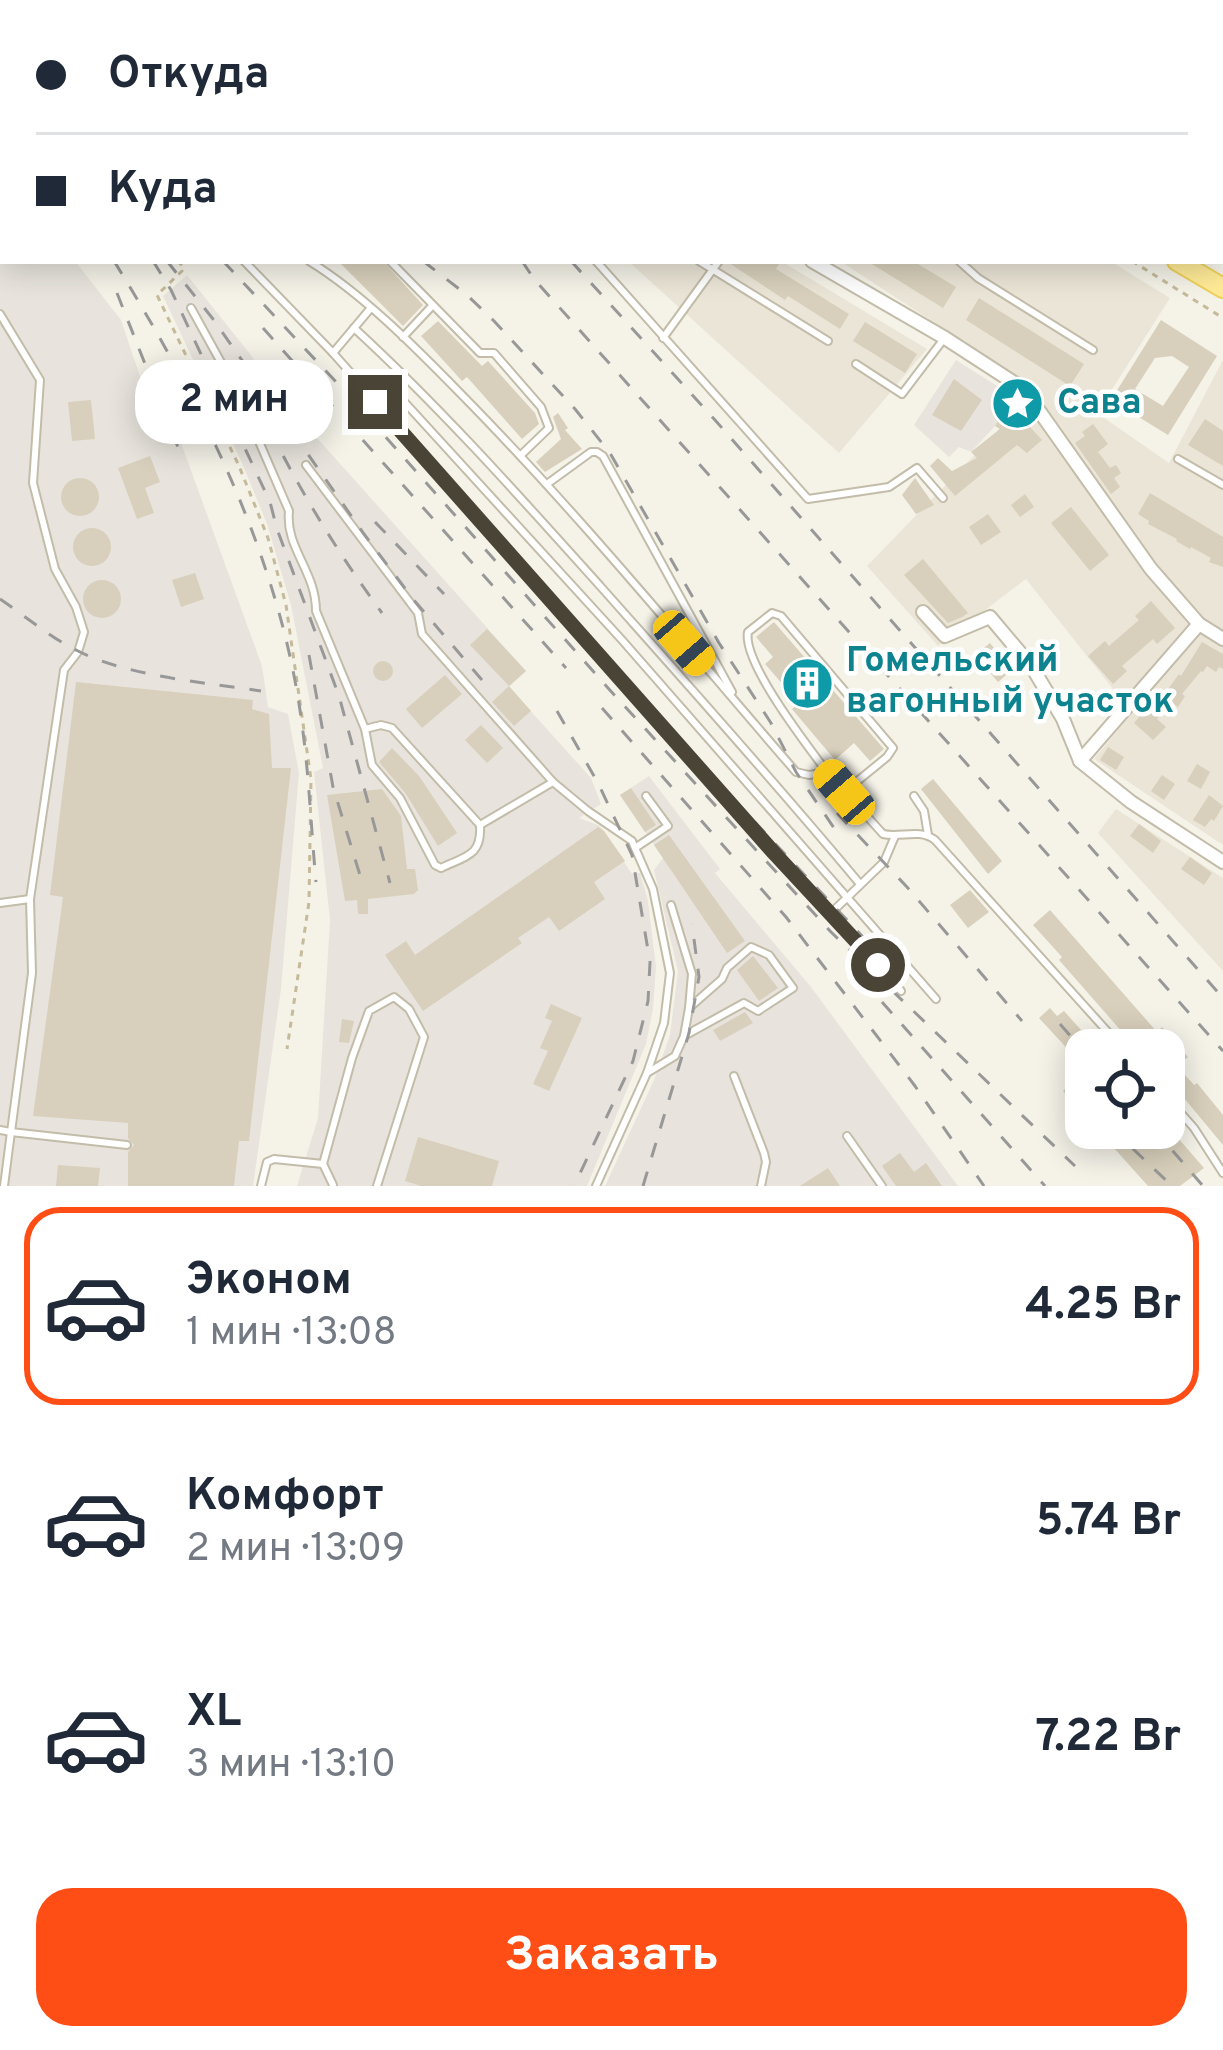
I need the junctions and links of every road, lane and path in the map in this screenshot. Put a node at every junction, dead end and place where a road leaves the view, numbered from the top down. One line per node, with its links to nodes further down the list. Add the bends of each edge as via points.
1 (181, 264): 59 (path, via 157,295 268,538 311,779 309,902)
2 (247, 264): 23 (lane)
3 (315, 264): 14 (lane)
4 (393, 264): 12 (lane)
5 (599, 264): 19 (lane)
6 (817, 264): 20 (street)
7 (963, 264): 22 (lane)
8 (1137, 264): 16 (path)
9 (1182, 264): 11 (main road)
10 (717, 265): 19 (lane); 21 (lane)
11 (1223, 288)
12 (432, 306): 18 (lane); 26 (lane, via 480,353 494,353 541,407 550,428)
13 (191, 308): 36 (lane, via 289,511 287,529)
14 (370, 309): 17 (lane); 18 (lane)
15 (0, 314): 49 (lane, via 40,380 33,483 55,569 84,632 64,670)
16 (1223, 318)
17 (354, 328): 23 (lane); 48 (lane, via 528,506)
18 (403, 337): 26 (lane)
19 (663, 338): 31 (lane, via 808,500 889,487 917,468)
20 (945, 338): 24 (lane, via 902,394); 33 (street, via 1030,398)
21 (827, 341)
22 (1093, 350)
23 (333, 353): 25 (lane)
24 (856, 364)
25 (375, 402): 50 (lane, via 398,395); 53 (lane)
26 (521, 455): 29 (lane)
27 (1178, 459): 30 (lane)
28 (306, 465): 39 (lane, via 418,613 422,634)
29 (547, 484): 35 (lane); 35 (lane, via 591,452 603,456)
30 (1223, 485)
31 (943, 498)
32 (923, 612): 37 (street, via 945,636 990,617 1032,667)
33 (1199, 624): 34 (street); 37 (street)
34 (1223, 639)
35 (739, 706): 38 (lane, via 796,772)
36 (365, 729): 43 (lane, via 392,728); 43 (lane, via 373,765 435,865 473,853)
37 (1080, 761): 47 (street)
38 (827, 772): 40 (lane); 40 (lane, via 747,648 748,632 767,614 781,616 893,748)
39 (553, 782): 43 (lane); 46 (lane)
40 (844, 792): 45 (lane, via 876,829)
41 (646, 796): 46 (lane, via 668,826)
42 (914, 796): 44 (lane)
43 (481, 825)
44 (928, 835): 45 (lane); 57 (lane)
45 (895, 836): 48 (lane)
46 (635, 848): 60 (lane, via 670,974)
47 (1223, 862)
48 (861, 885): 50 (lane)
49 (30, 898): 51 (lane); 64 (lane, via 32,974)
50 (847, 898): 53 (lane); 55 (lane)
51 (0, 903)
52 (671, 905): 56 (lane, via 692,974)
53 (830, 914): 54 (lane)
54 (901, 991)
55 (936, 999)
56 (689, 1007): 58 (lane); 58 (lane, via 751,947 769,955 793,988 758,1011 744,1004)
57 (1105, 1029)
58 (684, 1036): 60 (lane, via 675,1056)
59 (287, 1049)
60 (646, 1073): 73 (lane)
61 (734, 1076): 74 (lane, via 766,1162)
62 (1185, 1117): 68 (lane)
63 (0, 1130): 64 (lane)
64 (11, 1132): 66 (lane); 69 (lane)
65 (847, 1136): 75 (lane)
66 (127, 1145)
67 (322, 1164): 70 (lane, via 274,1159); 71 (lane); 72 (lane, via 369,1011 394,997 424,1037)
68 (1223, 1173)
69 (4, 1186)
70 (261, 1186)
71 (335, 1186)
72 (377, 1186)
73 (596, 1186)
74 (761, 1186)
75 (882, 1186)

